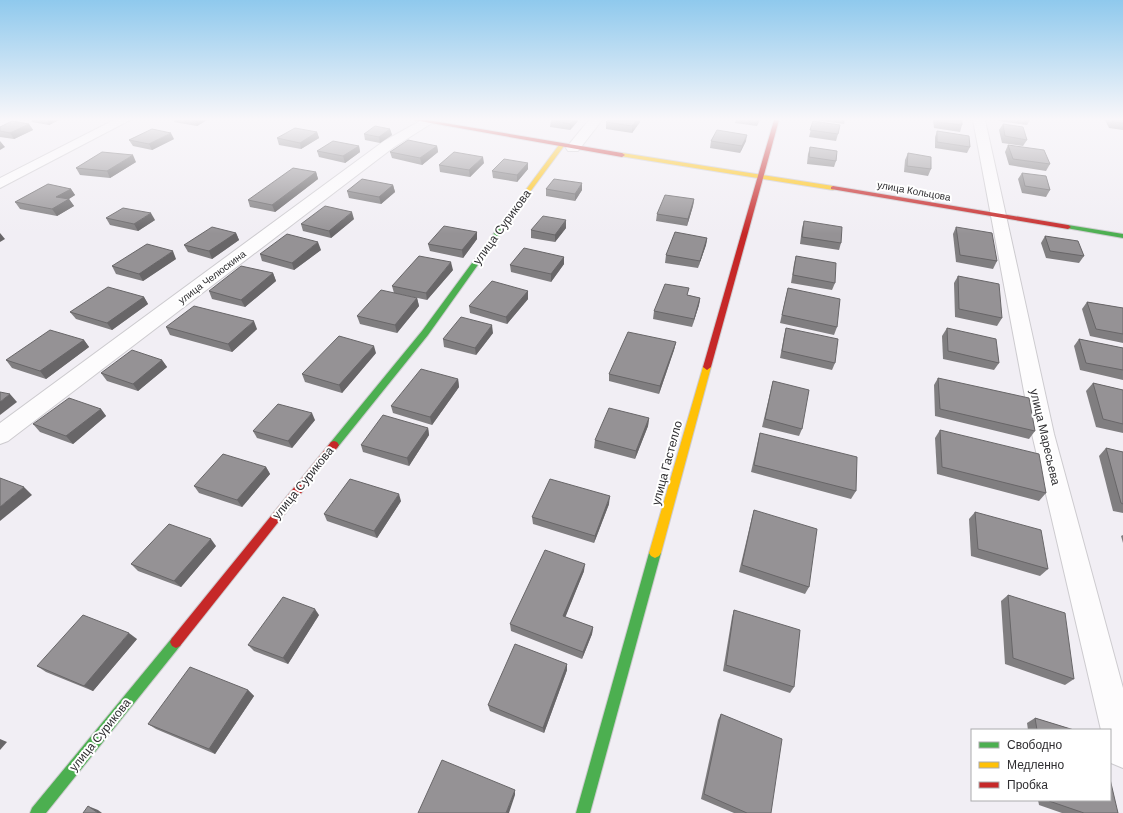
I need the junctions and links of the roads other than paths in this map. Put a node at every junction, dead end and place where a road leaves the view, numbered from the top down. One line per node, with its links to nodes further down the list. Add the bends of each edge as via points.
1 (50, 158): 8 (street)
2 (370, 158): 11 (street, улица Челюскина)
3 (559, 158): 13 (street, улица Сурикова, via 425,333)
4 (640, 158): 7 (street, улица Кольцова)
5 (765, 158): 7 (street, улица Гастелло)
6 (987, 158): 9 (street, улица Маресьева)
7 (760, 176): 9 (street, улица Кольцова); 14 (street, улица Гастелло)
8 (0, 184)
9 (999, 216): 10 (street, улица Кольцова); 12 (street, улица Маресьева, via 1043,434)
10 (1123, 236)
11 (0, 435)
12 (1123, 750)
13 (37, 813)
14 (583, 813)

